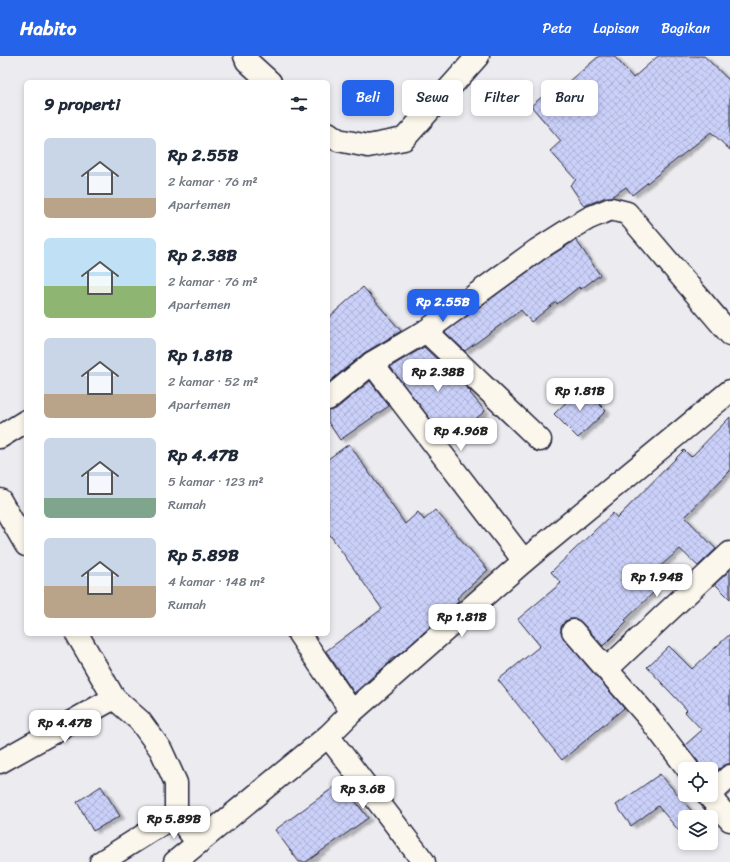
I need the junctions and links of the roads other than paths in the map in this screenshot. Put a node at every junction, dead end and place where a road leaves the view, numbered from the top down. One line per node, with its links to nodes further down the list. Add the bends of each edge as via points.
1 (245, 56): 3 (street)
2 (478, 56): 4 (street, via 404,139 368,146 338,140)
3 (268, 80)
4 (330, 135)
5 (426, 331): 6 (street, via 537,250 589,218 611,209 626,213); 7 (street); 12 (street)
6 (730, 334)
7 (372, 363): 9 (street); 16 (street)
8 (730, 391): 16 (street)
9 (330, 397)
10 (24, 422): 11 (street)
11 (0, 437)
12 (540, 440)
13 (0, 500): 14 (street)
14 (24, 542)
15 (730, 553): 20 (street)
16 (524, 561): 22 (street)
17 (573, 631): 20 (street)
18 (78, 636): 21 (street)
19 (300, 636): 22 (street)
20 (607, 669): 25 (street)
21 (114, 698): 24 (street); 29 (street, via 140,721 160,750 176,783)
22 (352, 712): 23 (street)
23 (328, 736): 31 (street); 34 (street)
24 (0, 762)
25 (683, 762)
26 (730, 776): 27 (street)
27 (718, 787)
28 (715, 802): 30 (street)
29 (176, 815): 31 (street); 32 (street)
30 (730, 820)
31 (198, 843): 33 (street)
32 (101, 862)
33 (175, 862)
34 (424, 862)

